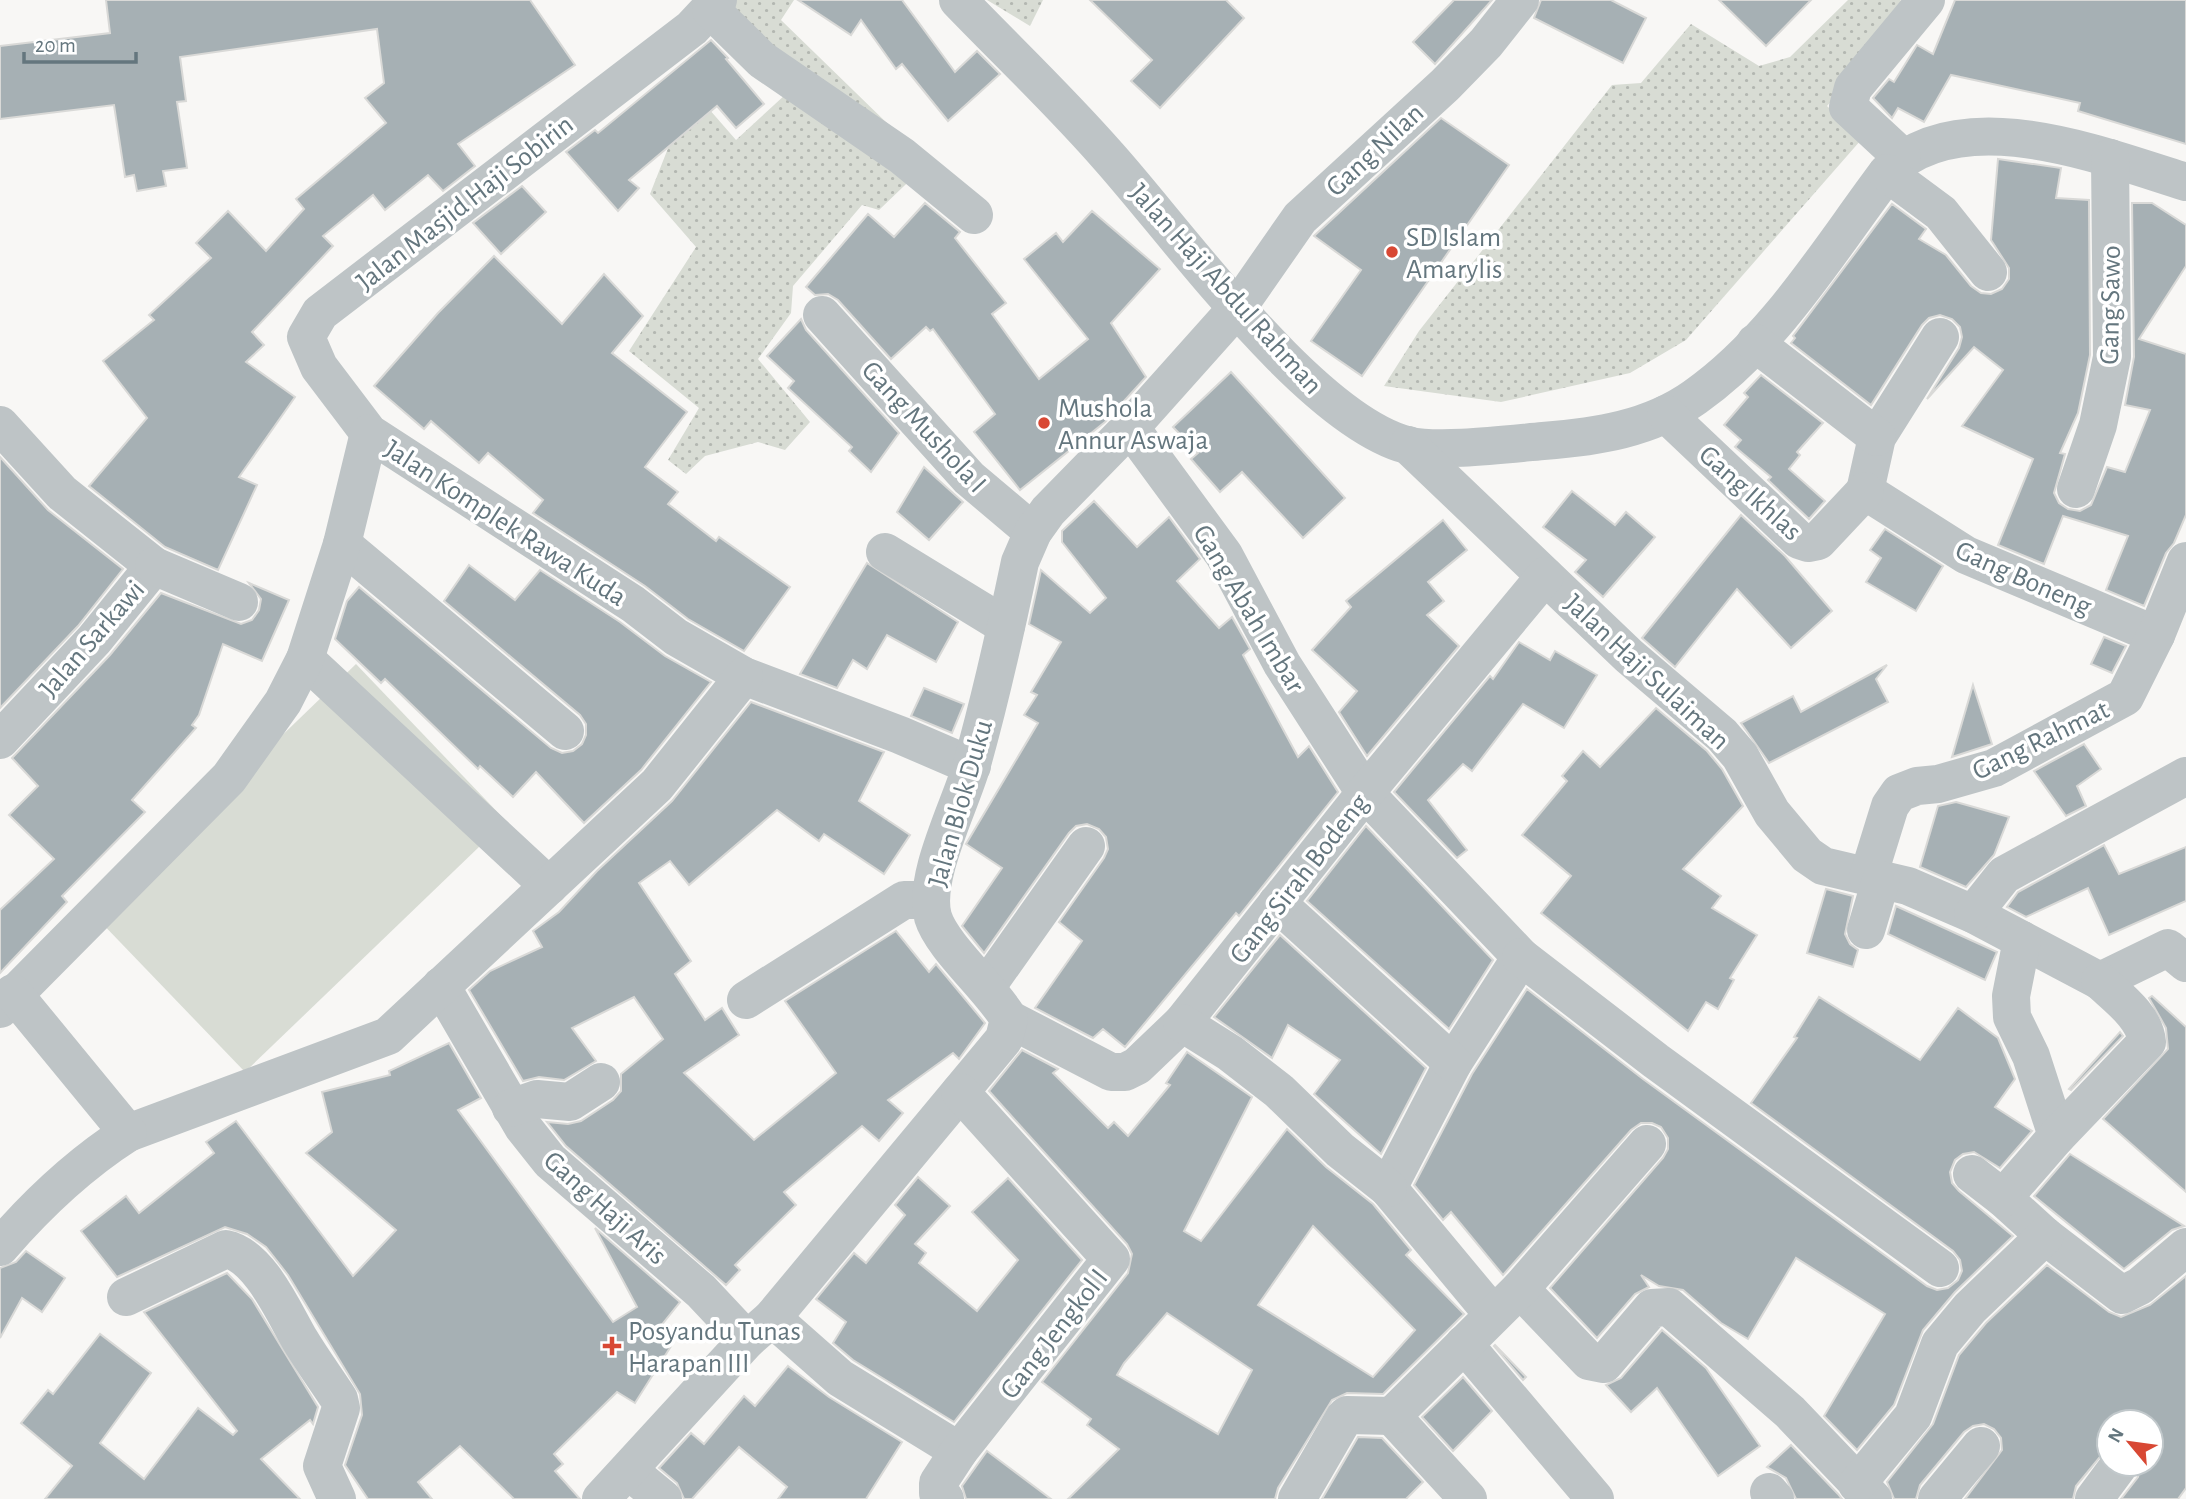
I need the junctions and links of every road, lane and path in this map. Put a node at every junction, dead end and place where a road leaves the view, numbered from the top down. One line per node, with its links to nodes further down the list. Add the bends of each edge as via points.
1 (958, 0): 10 (street, Jalan Haji Abdul Rahman, via 1106,153)
2 (1520, 0): 10 (street, Gang Nilan, via 1445,85 1300,218)
3 (1926, 0): 6 (street, via 1848,100 1848,107)
4 (715, 5): 8 (street, via 762,60 902,156); 17 (street, Jalan Masjid Haji Sobirin, via 692,28 320,313 306,337 319,367)
5 (2110, 158): 6 (street, via 1996,136 1947,141); 7 (street); 20 (street, Gang Sawo, via 2112,358 2098,425)
6 (1894, 165): 9 (street, via 1941,213); 13 (street, Jalan Haji Abdul Rahman)
7 (2186, 182)
8 (974, 215)
9 (1988, 272)
10 (1238, 307): 14 (street, Jalan Blok Duku); 19 (street, Jalan Haji Abdul Rahman, via 1320,394 1366,426)
11 (822, 315): 22 (street, Gang Mushola I, via 969,478)
12 (1940, 337): 18 (street)
13 (1755, 344): 15 (street, Jalan Haji Abdul Rahman, via 1696,397); 18 (street)
14 (1142, 414): 22 (street, Jalan Blok Duku); 37 (street, Gang Abah Imbar, via 1282,664)
15 (1667, 414): 19 (street, Jalan Haji Abdul Rahman, via 1629,429 1584,438 1471,447); 21 (street, Gang Ikhlas, via 1799,540 1818,541)
16 (1, 427): 26 (street, Jalan Sarkawi, via 62,493)
17 (369, 433): 23 (street, Jalan Komplek Rawa Kuda); 32 (street, Jalan Komplek Rawa Kuda, via 633,604 676,637)
18 (1877, 437): 21 (street)
19 (1408, 445): 27 (street, Jalan Haji Sulaiman)
20 (2076, 489)
21 (1866, 491): 30 (street, Gang Boneng, via 1966,555)
22 (1033, 532): 29 (street, Jalan Blok Duku, via 1020,562)
23 (342, 544): 31 (street, Jalan Komplek Rawa Kuda); 33 (street)
24 (885, 552): 29 (street)
25 (2186, 561): 30 (street, Gang Rahmat)
26 (154, 566): 28 (street); 34 (street, Jalan Sarkawi, via 94,640)
27 (1545, 576): 37 (street, Gang Sirah Bodeng); 39 (street, Jalan Haji Sulaiman, via 1722,735 1740,756 1772,813 1807,855 1823,866)
28 (239, 602)
29 (1006, 626): 35 (street, Jalan Blok Duku)
30 (2156, 635): 39 (street, Gang Rahmat, via 2125,697 1994,768 1899,793 1890,806)
31 (304, 659): 40 (street); 52 (street, Jalan Komplek Rawa Kuda, via 283,702 229,778)
32 (744, 676): 35 (street, Jalan Komplek Rawa Kuda); 40 (street, via 657,785)
33 (565, 732)
34 (0, 740)
35 (972, 766): 41 (street, Jalan Blok Duku, via 940,857)
36 (2186, 776): 43 (street, via 2004,875)
37 (1365, 793): 42 (street, Gang Sirah Bodeng); 47 (street, Gang Abah Imbar)
38 (1086, 846): 50 (street)
39 (1875, 879): 43 (street, Jalan Haji Sulaiman, via 1908,886); 44 (street)
40 (549, 886): 49 (street)
41 (931, 900): 50 (street, Jalan Blok Duku, via 934,919 946,939); 51 (street, via 904,900)
42 (1277, 903): 54 (street, Gang Sirah Bodeng); 55 (street)
43 (1973, 914): 45 (street, Jalan Haji Sulaiman)
44 (1866, 930)
45 (2022, 940): 48 (street, Jalan Haji Sulaiman); 60 (street, via 2011,996 2012,1017 2031,1056)
46 (2180, 950): 48 (street)
47 (1521, 957): 55 (street); 68 (street, Gang Abah Imbar)
48 (2100, 981): 60 (street, Jalan Haji Sulaiman, via 2131,1010 2147,1042)
49 (441, 986): 58 (street, Gang Haji Aris); 59 (street, via 388,1036)
50 (987, 986): 53 (street, Jalan Blok Duku)
51 (746, 1000)
52 (7, 1001): 59 (street)
53 (1009, 1019): 54 (street, Gang Sirah Bodeng, via 1111,1072 1137,1066); 57 (street, via 1004,1040)
54 (1182, 1023): 63 (street, via 1279,1091 1340,1150)
55 (1453, 1063): 63 (street)
56 (601, 1082): 58 (street, via 570,1102 537,1099)
57 (960, 1092): 71 (street); 75 (street, Gang Jengkol I, via 1111,1259)
58 (511, 1108): 71 (street, Gang Haji Aris, via 550,1161 701,1292)
59 (128, 1133): 66 (street, via 71,1175)
60 (2057, 1136): 64 (street)
61 (1647, 1144): 70 (street)
62 (1972, 1174): 64 (street)
63 (1388, 1188): 70 (street)
64 (2003, 1198): 65 (street)
65 (2045, 1236): 67 (street, via 2122,1295 2140,1286); 78 (street, via 1970,1308 1940,1344 1913,1416)
66 (0, 1247)
67 (2186, 1247)
68 (1940, 1268)
69 (125, 1297): 79 (street, via 226,1249 238,1254 271,1287 339,1399 341,1408 322,1466)
70 (1506, 1301): 72 (street); 78 (street, via 1597,1364 1604,1364 1652,1308 1669,1307 1790,1412)
71 (760, 1329): 75 (street, Gang Haji Aris); 76 (street)
72 (1464, 1344): 73 (street); 85 (street)
73 (1392, 1416): 83 (street, via 1347,1415); 84 (street)
74 (1980, 1446): 86 (street)
75 (959, 1451): 82 (street, via 938,1483 938,1493)
76 (629, 1471): 80 (street); 81 (street)
77 (2110, 1478): 87 (street)
78 (1865, 1491)
79 (337, 1499)
80 (601, 1499)
81 (663, 1499)
82 (945, 1499)
83 (1297, 1499)
84 (1468, 1499)
85 (1595, 1499)
86 (1937, 1499)
87 (2094, 1499)

